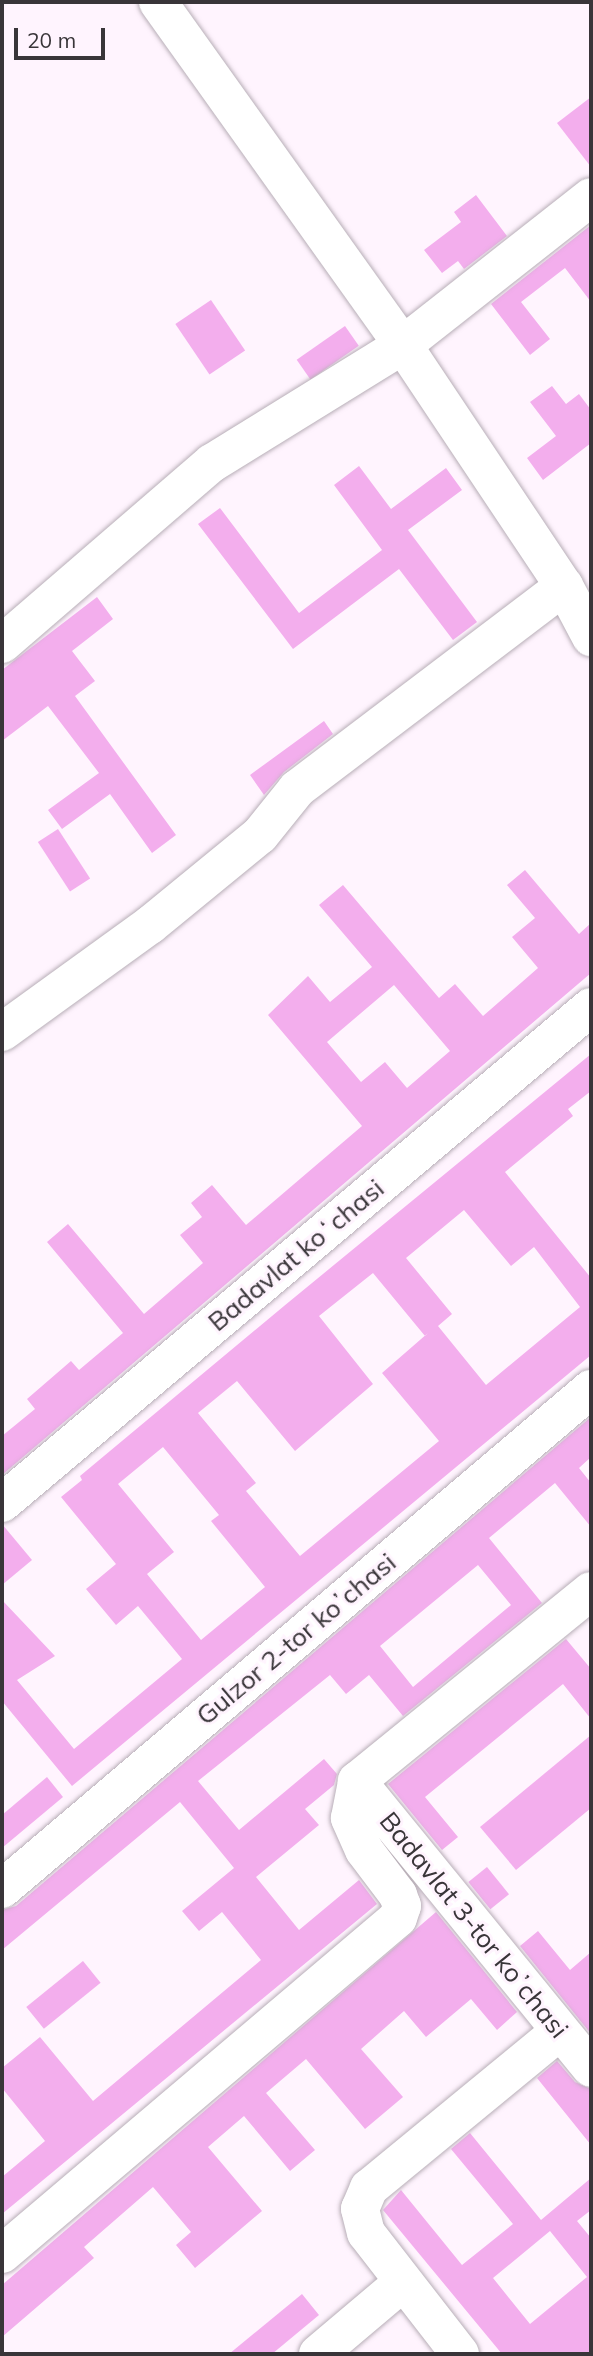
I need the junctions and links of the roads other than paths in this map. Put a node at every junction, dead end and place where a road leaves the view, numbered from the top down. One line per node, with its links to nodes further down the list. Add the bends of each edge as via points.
1 (158, 2): 3 (street)
2 (591, 197): 3 (street)
3 (403, 345): 4 (street); 6 (street, via 212,463)
4 (564, 586): 5 (street); 8 (street, via 297,789 260,835 150,925)
5 (591, 636)
6 (2, 644)
7 (591, 1007): 10 (street, Badavlat koʻchasi)
8 (2, 1032)
9 (591, 1389): 13 (street, Gulzor 2-tor koʼchasi)
10 (2, 1503)
11 (584, 1610): 12 (street)
12 (357, 1781): 14 (street, Badavlat 3-tor koʼchasi); 16 (street, via 350,1818 363,1850 398,1895 398,1918)
13 (2, 1889)
14 (560, 2031): 15 (street, Badavlat 3-tor koʼchasi); 17 (street, via 369,2188 360,2209 366,2233)
15 (591, 2068)
16 (2, 2253)
17 (402, 2283): 18 (street); 19 (street)
18 (318, 2354)
19 (460, 2354)

